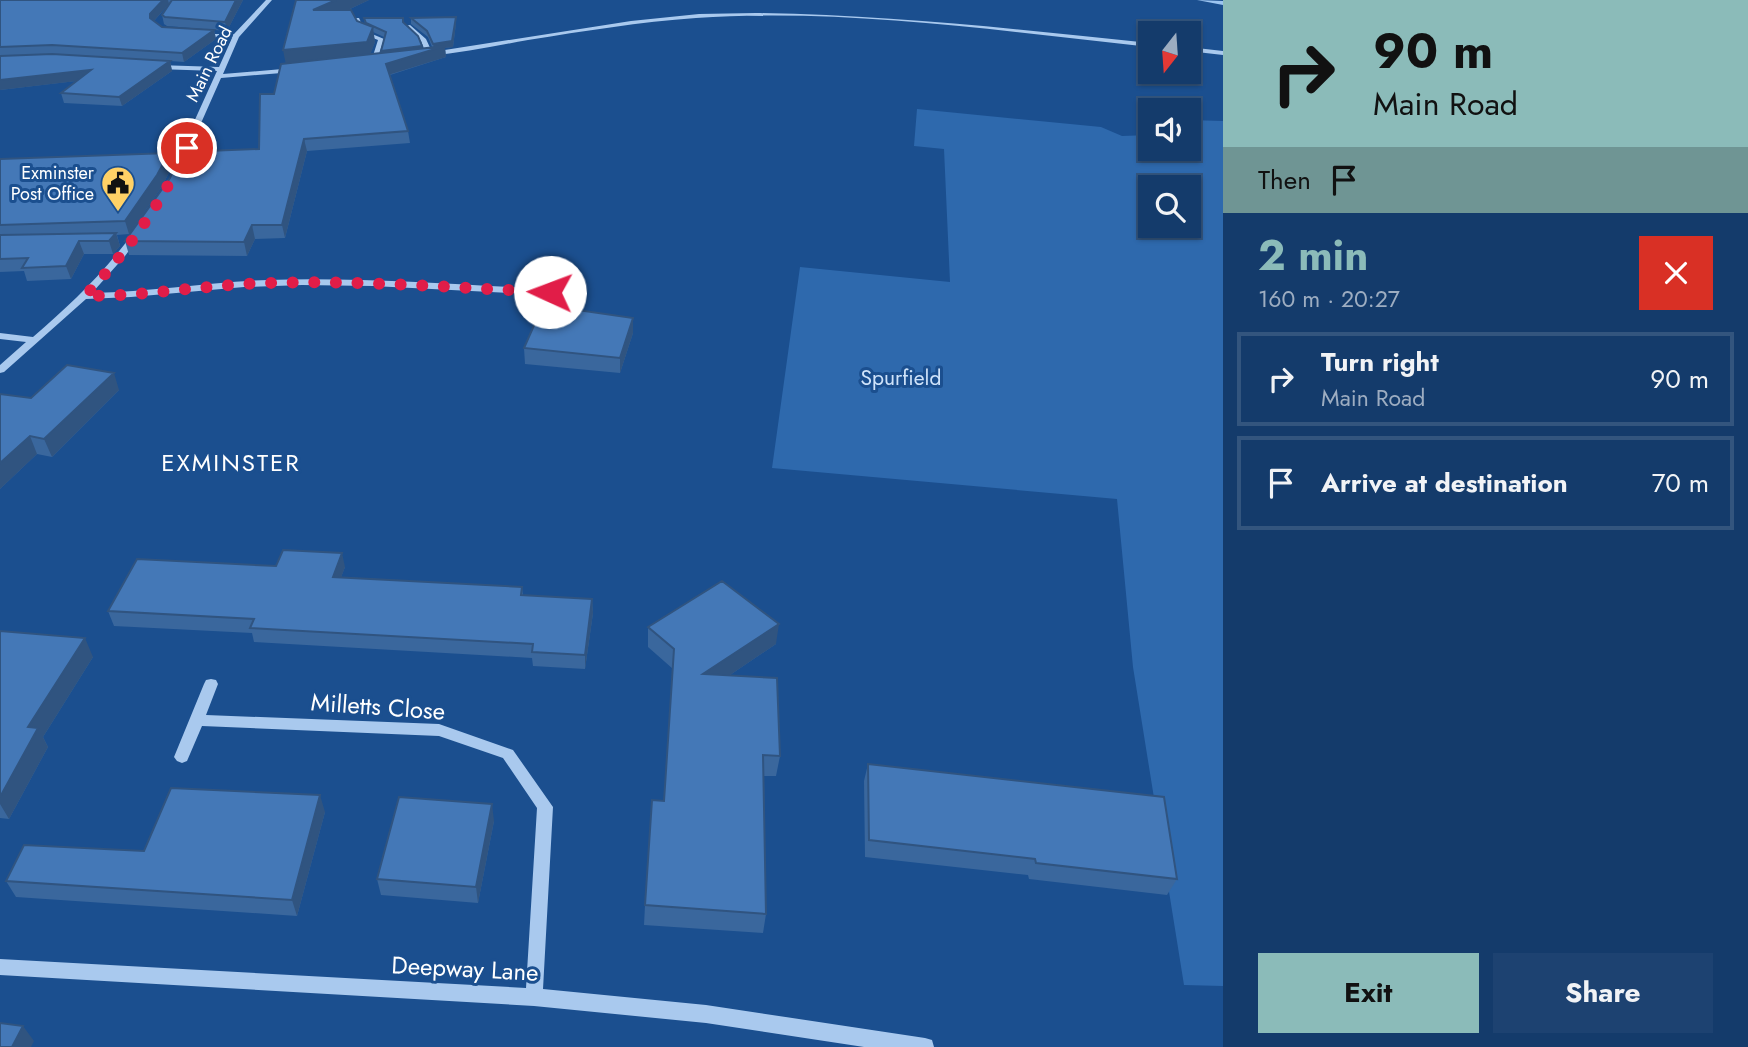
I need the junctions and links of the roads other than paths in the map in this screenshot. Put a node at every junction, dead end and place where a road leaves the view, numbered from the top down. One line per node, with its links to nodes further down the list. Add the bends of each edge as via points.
1 (269, 0): 5 (street, Main Road)
2 (357, 19): 12 (street, via 362,32 381,39)
3 (408, 26): 9 (street, via 424,40)
4 (191, 34): 5 (street)
5 (236, 36): 16 (street, Main Road)
6 (1138, 44): 9 (street, via 809,14 658,19)
7 (1201, 50): 8 (street)
8 (1223, 53)
9 (429, 54): 10 (street)
10 (415, 56)
11 (388, 60): 12 (street)
12 (374, 62): 13 (street)
13 (361, 64)
14 (153, 67): 16 (street)
15 (309, 69): 16 (street)
16 (219, 72): 17 (street, Main Road)
17 (176, 172)
18 (140, 230): 20 (street)
19 (120, 240): 20 (street)
20 (133, 240): 22 (street)
21 (550, 292): 22 (street, via 277,283)
22 (85, 296): 24 (street)
23 (0, 337): 24 (street)
24 (34, 340): 25 (street)
25 (0, 370)
26 (211, 684): 27 (street)
27 (197, 720): 28 (street); 30 (street, Milletts Close, via 439,730 508,754 545,807)
28 (182, 757)
29 (0, 967): 30 (street, Deepway Lane)
30 (534, 997): 31 (street, Deepway Lane, via 706,1014)
31 (925, 1047)

